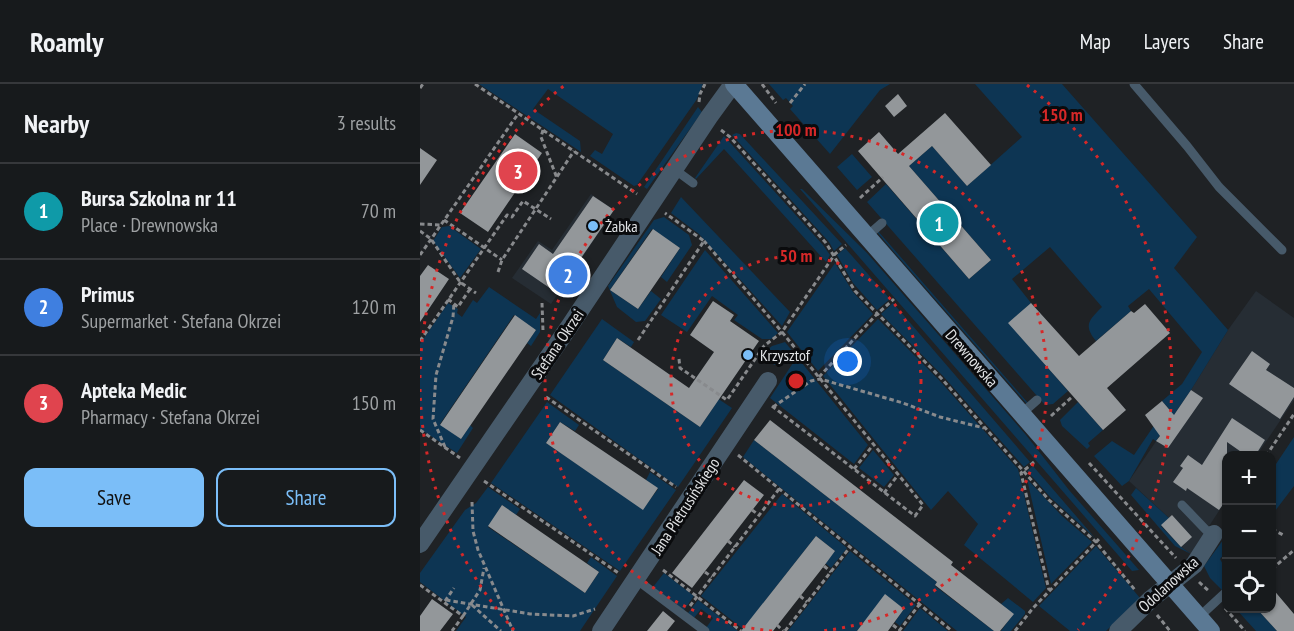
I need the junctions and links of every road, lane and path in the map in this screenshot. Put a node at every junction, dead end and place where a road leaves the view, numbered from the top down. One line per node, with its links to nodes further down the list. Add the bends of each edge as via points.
1 (423, 84): 7 (path)
2 (475, 84): 9 (path)
3 (705, 84): 10 (path, via 699,101)
4 (734, 84): 10 (street, Stefana Okrzei); 26 (main road, Drewnowska)
5 (805, 84): 8 (path)
6 (1134, 84): 31 (lane, via 1219,187)
7 (420, 88)
8 (790, 103)
9 (518, 113): 11 (path); 21 (path)
10 (709, 117): 13 (street, Stefana Okrzei); 33 (path)
11 (543, 130): 12 (path); 15 (path, via 541,137)
12 (574, 151): 15 (path); 18 (path)
13 (674, 169): 16 (lane); 18 (street, Stefana Okrzei)
14 (883, 177): 17 (path)
15 (557, 178): 19 (path)
16 (693, 183)
17 (860, 198)
18 (651, 203): 28 (path); 65 (street, Stefana Okrzei)
19 (536, 209): 20 (path); 30 (path, via 523,201 512,217 507,215); 34 (path)
20 (551, 219)
21 (444, 220): 24 (path); 30 (path)
22 (882, 223): 26 (lane)
23 (420, 224): 24 (path)
24 (441, 225): 27 (path)
25 (420, 231): 27 (path)
26 (866, 237): 55 (main road, Drewnowska)
27 (430, 239): 32 (path); 36 (path)
28 (704, 242): 45 (path); 46 (path)
29 (846, 245): 33 (path)
30 (484, 248): 34 (path); 36 (path)
31 (1282, 250)
32 (420, 255)
33 (834, 256): 43 (path, via 850,284); 45 (path)
34 (502, 260): 35 (path)
35 (498, 272)
36 (460, 282): 37 (path); 39 (path)
37 (470, 289): 38 (path); 41 (path, via 458,307)
38 (476, 293)
39 (448, 299): 41 (path); 47 (path)
40 (894, 299): 43 (path)
41 (454, 303): 62 (path, via 436,375 433,420)
42 (542, 303): 44 (path)
43 (877, 314): 49 (path); 58 (path)
44 (543, 331)
45 (782, 332): 48 (path, via 764,346 727,400 680,368); 49 (path)
46 (638, 340)
47 (420, 341)
48 (679, 359)
49 (819, 378): 54 (path); 58 (path); 61 (path)
50 (764, 388): 54 (path); 60 (street, Jana Pietrusińskiego)
51 (1073, 396): 57 (path)
52 (546, 397): 70 (path)
53 (1037, 400): 55 (lane)
54 (773, 407): 66 (path)
55 (1021, 414): 95 (main road, Drewnowska)
56 (1294, 414): 63 (path)
57 (1051, 416)
58 (986, 429): 67 (path)
59 (420, 430): 62 (path)
60 (725, 445): 69 (path); 92 (street, Jana Pietrusińskiego)
61 (873, 445): 66 (path); 68 (path)
62 (445, 448): 65 (path)
63 (1269, 451)
64 (1034, 462): 67 (path)
65 (474, 467): 82 (street, Stefana Okrzei); 92 (path, via 486,483)
66 (854, 469): 71 (path)
67 (1023, 471): 81 (path); 97 (path)
68 (898, 475): 71 (path); 71 (path, via 923,505 915,516)
69 (779, 489): 75 (path); 84 (path)
70 (680, 490)
71 (884, 493)
72 (472, 502): 88 (path, via 473,531)
73 (1182, 505): 77 (lane)
74 (752, 510): 75 (path)
75 (759, 516): 83 (path)
76 (1276, 531): 78 (path)
77 (1214, 534): 95 (street, Odolanowska, via 1194,565)
78 (1285, 536)
79 (1100, 538): 81 (path)
80 (728, 541): 83 (path)
81 (1096, 542): 97 (path); 100 (path)
82 (420, 544)
83 (735, 547): 93 (path)
84 (850, 547): 91 (path); 106 (path)
85 (1294, 550): 87 (path)
86 (824, 566): 91 (path)
87 (1276, 566)
88 (484, 567): 104 (path, via 480,590); 108 (path)
89 (663, 570): 98 (path)
90 (705, 572): 93 (path)
91 (831, 572): 103 (path)
92 (629, 577): 116 (street, Jana Pietrusińskiego); 117 (lane)
93 (712, 577): 98 (path)
94 (420, 585): 102 (path)
95 (1171, 585): 110 (main road, Drewnowska); 123 (street, Odolanowska)
96 (454, 588): 102 (path)
97 (1050, 590): 122 (path)
98 (698, 596): 105 (path); 118 (path)
99 (800, 596): 103 (path)
100 (1141, 596)
101 (1222, 599): 110 (lane)
102 (445, 601): 104 (path); 109 (path)
103 (807, 602): 119 (path)
104 (471, 604): 108 (path); 109 (path); 114 (path)
105 (691, 605)
106 (919, 605): 120 (path); 121 (path)
107 (599, 607): 108 (path, via 573,616)
108 (504, 610): 115 (path)
109 (463, 616): 113 (path)
110 (1205, 624)
111 (893, 625): 120 (path)
112 (777, 626): 119 (path)
113 (452, 631)
114 (501, 631)
115 (513, 631)
116 (601, 631)
117 (705, 631)
118 (741, 631)
119 (784, 631)
120 (899, 631)
121 (952, 631)
122 (1015, 631)
123 (1118, 631)

